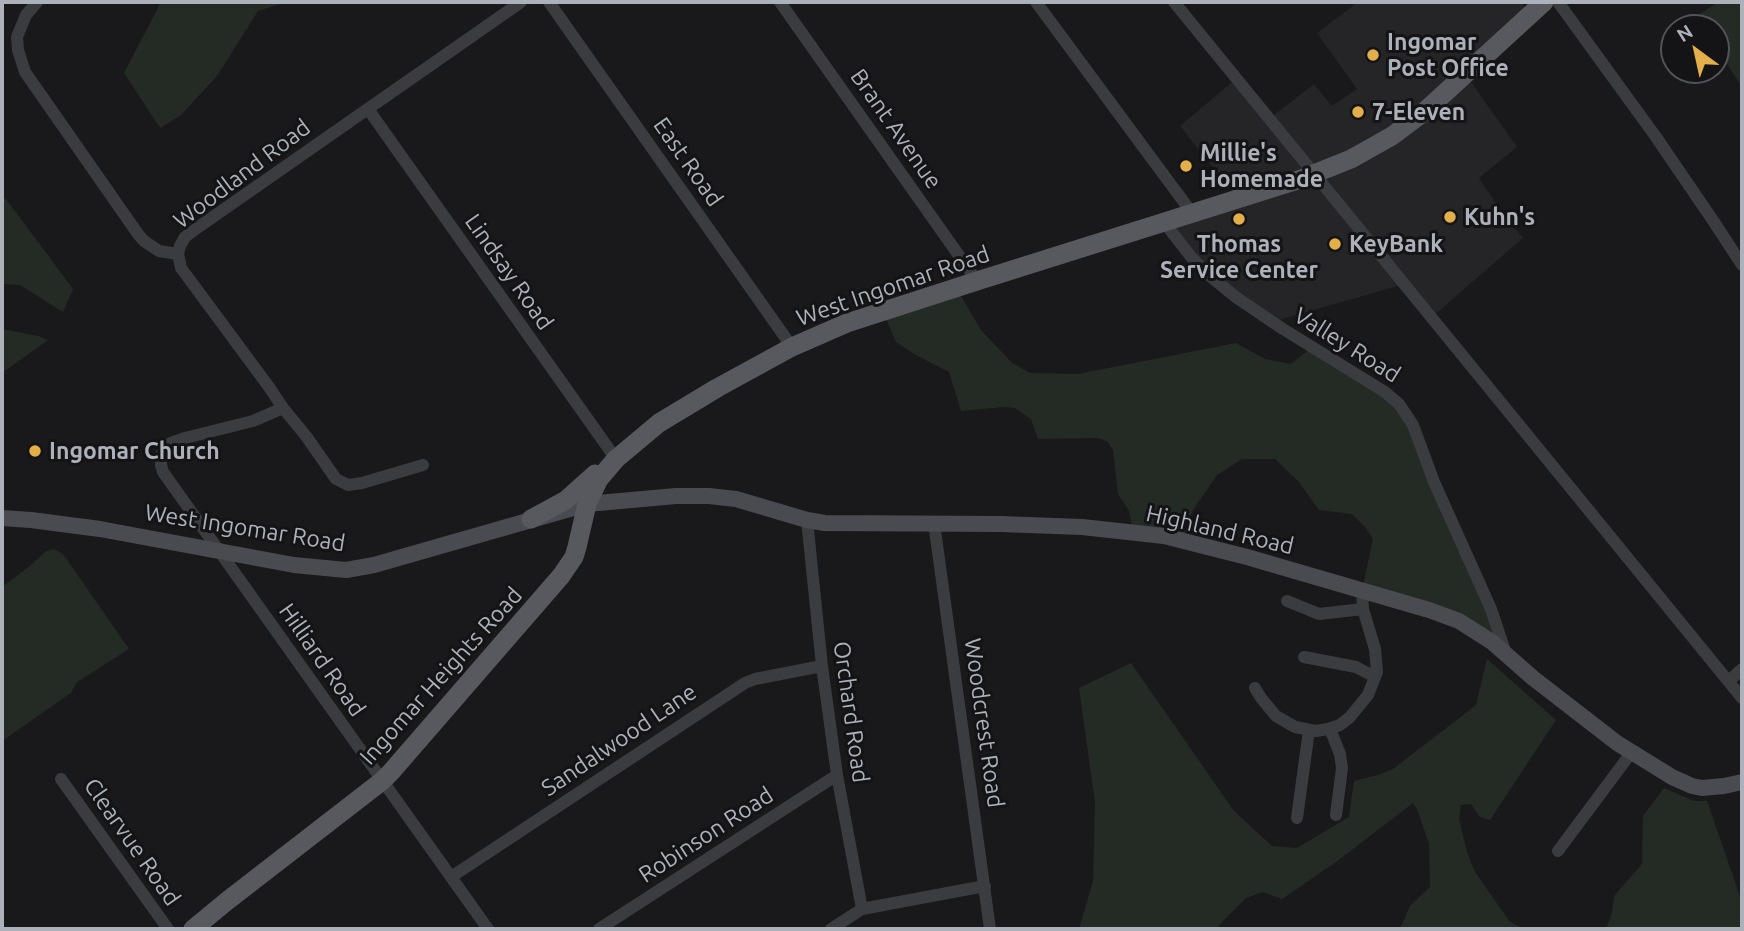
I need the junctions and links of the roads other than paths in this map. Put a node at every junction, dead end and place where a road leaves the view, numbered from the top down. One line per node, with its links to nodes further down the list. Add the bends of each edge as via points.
1 (37, 2): 13 (street, via 18,37 25,72 138,234 159,251)
2 (521, 2): 9 (street, Woodland Road)
3 (549, 2): 16 (street, East Road)
4 (780, 2): 15 (street, Brant Avenue)
5 (1036, 2): 11 (street)
6 (1174, 2): 10 (street)
7 (1558, 2): 14 (street)
8 (1537, 4): 10 (main road, West Ingomar Road, via 1406,126 1351,159)
9 (368, 109): 13 (street, Woodland Road, via 200,226 186,237); 18 (street, Lindsay Road)
10 (1315, 174): 11 (main road, West Ingomar Road); 34 (street)
11 (1192, 214): 12 (main road, West Ingomar Road)
12 (1164, 222): 15 (main road, West Ingomar Road); 29 (street, Valley Road, via 1192,258 1237,298 1385,392 1406,413 1492,609)
13 (178, 254): 17 (street, Woodland Road, via 181,268)
14 (1742, 265)
15 (977, 281): 16 (main road, West Ingomar Road, via 847,323)
16 (792, 347): 18 (main road, West Ingomar Road, via 678,411)
17 (283, 408): 19 (street, Woodland Road, via 333,476 344,484); 25 (street, via 254,421 185,438 163,450 163,472)
18 (616, 459): 20 (main road, West Ingomar Road); 22 (main road, via 566,500)
19 (423, 465)
20 (587, 504): 22 (street, West Ingomar Road); 23 (street, Highland Road, via 709,496 736,499); 42 (main road, Ingomar Heights Road, via 577,547 561,576)
21 (2, 518): 25 (street, West Ingomar Road, via 100,529)
22 (531, 519): 25 (street, West Ingomar Road, via 346,570)
23 (807, 520): 24 (street, Highland Road); 31 (street, Orchard Road)
24 (934, 523): 26 (street, Highland Road, via 1082,527 1164,536); 48 (street, Woodcrest Road)
25 (219, 552): 42 (street, Hilliard Road)
26 (1362, 591): 28 (street); 29 (street, Highland Road, via 1459,621)
27 (1287, 601): 28 (street, via 1319,614)
28 (1363, 610): 33 (street, via 1375,649)
29 (1506, 654): 39 (street, Highland Road)
30 (1304, 657): 33 (street, via 1356,667)
31 (822, 666): 40 (street, Orchard Road); 47 (street, Sandalwood Lane, via 755,679 732,690)
32 (1742, 670): 34 (street)
33 (1375, 677): 37 (street, via 1360,706)
34 (1728, 681): 36 (street)
35 (1255, 688): 38 (street, via 1276,716)
36 (1742, 698)
37 (1330, 729): 38 (street); 44 (street, via 1342,768)
38 (1309, 730): 45 (street)
39 (1631, 753): 43 (street, Highland Road, via 1692,786); 46 (street)
40 (837, 775): 49 (street, Orchard Road); 53 (street, Robinson Road)
41 (61, 779): 50 (street, Clearvue Road)
42 (382, 781): 47 (street, Hilliard Road); 51 (main road, Ingomar Heights Road)
43 (1742, 782)
44 (1336, 815)
45 (1297, 818)
46 (1558, 851)
47 (451, 877): 52 (street, Hilliard Road)
48 (985, 886): 49 (street); 55 (street, Woodcrest Road)
49 (862, 909): 54 (street)
50 (168, 929)
51 (193, 929)
52 (488, 929)
53 (599, 929)
54 (831, 929)
55 (990, 929)

